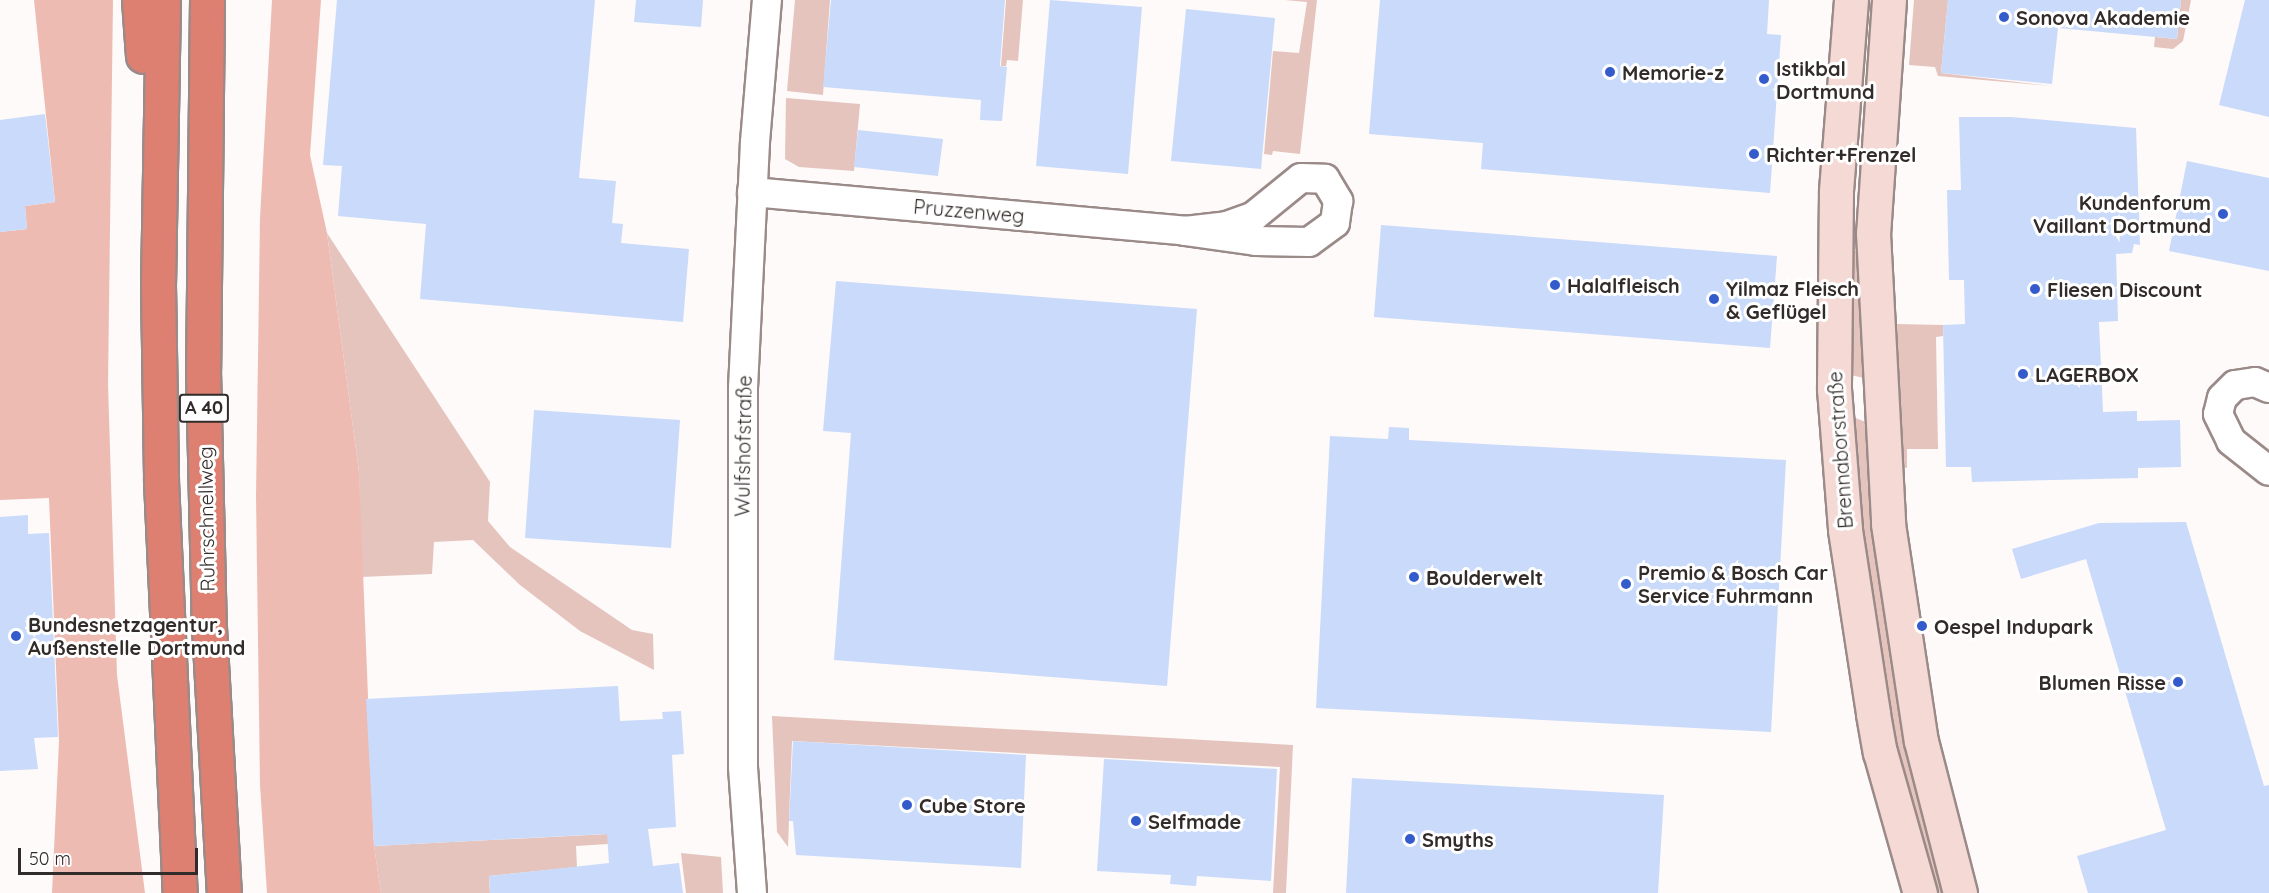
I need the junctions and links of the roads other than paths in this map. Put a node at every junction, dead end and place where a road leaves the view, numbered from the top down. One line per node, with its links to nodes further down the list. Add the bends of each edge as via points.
1 (139, 0): 13 (highway)
2 (163, 0): 13 (highway, A 40)
3 (207, 0): 8 (highway, Ruhrschnellweg / A 40)
4 (220, 0): 8 (highway)
5 (767, 0): 9 (street, Wulfshofstraße)
6 (1851, 0): 10 (main road, Brennaborstraße)
7 (1889, 0): 12 (main road)
8 (204, 118): 19 (highway, Ruhrschnellweg / A 40, via 207,553)
9 (752, 192): 11 (street, Pruzzenweg); 20 (street, Wulfshofstraße, via 743,388 741,570 744,767)
10 (1834, 229): 12 (main road); 15 (main road, Brennaborstraße)
11 (1185, 231): 11 (street, Pruzzenweg, via 1256,241 1309,242 1335,223 1338,201 1325,179 1302,178 1254,216 1227,226)
12 (1873, 233): 16 (main road)
13 (158, 285): 18 (highway, A 40, via 164,599)
14 (2269, 388): 17 (street, via 2255,382 2235,385 2222,398 2218,414 2231,441)
15 (1834, 389): 16 (main road); 21 (main road, Brennaborstraße, via 1845,530 1871,704 1880,752)
16 (1880, 403): 22 (main road, via 1888,524 1901,629 1921,741)
17 (2269, 471)
18 (180, 893)
19 (224, 893)
20 (752, 893)
21 (1920, 893)
22 (1960, 893)

